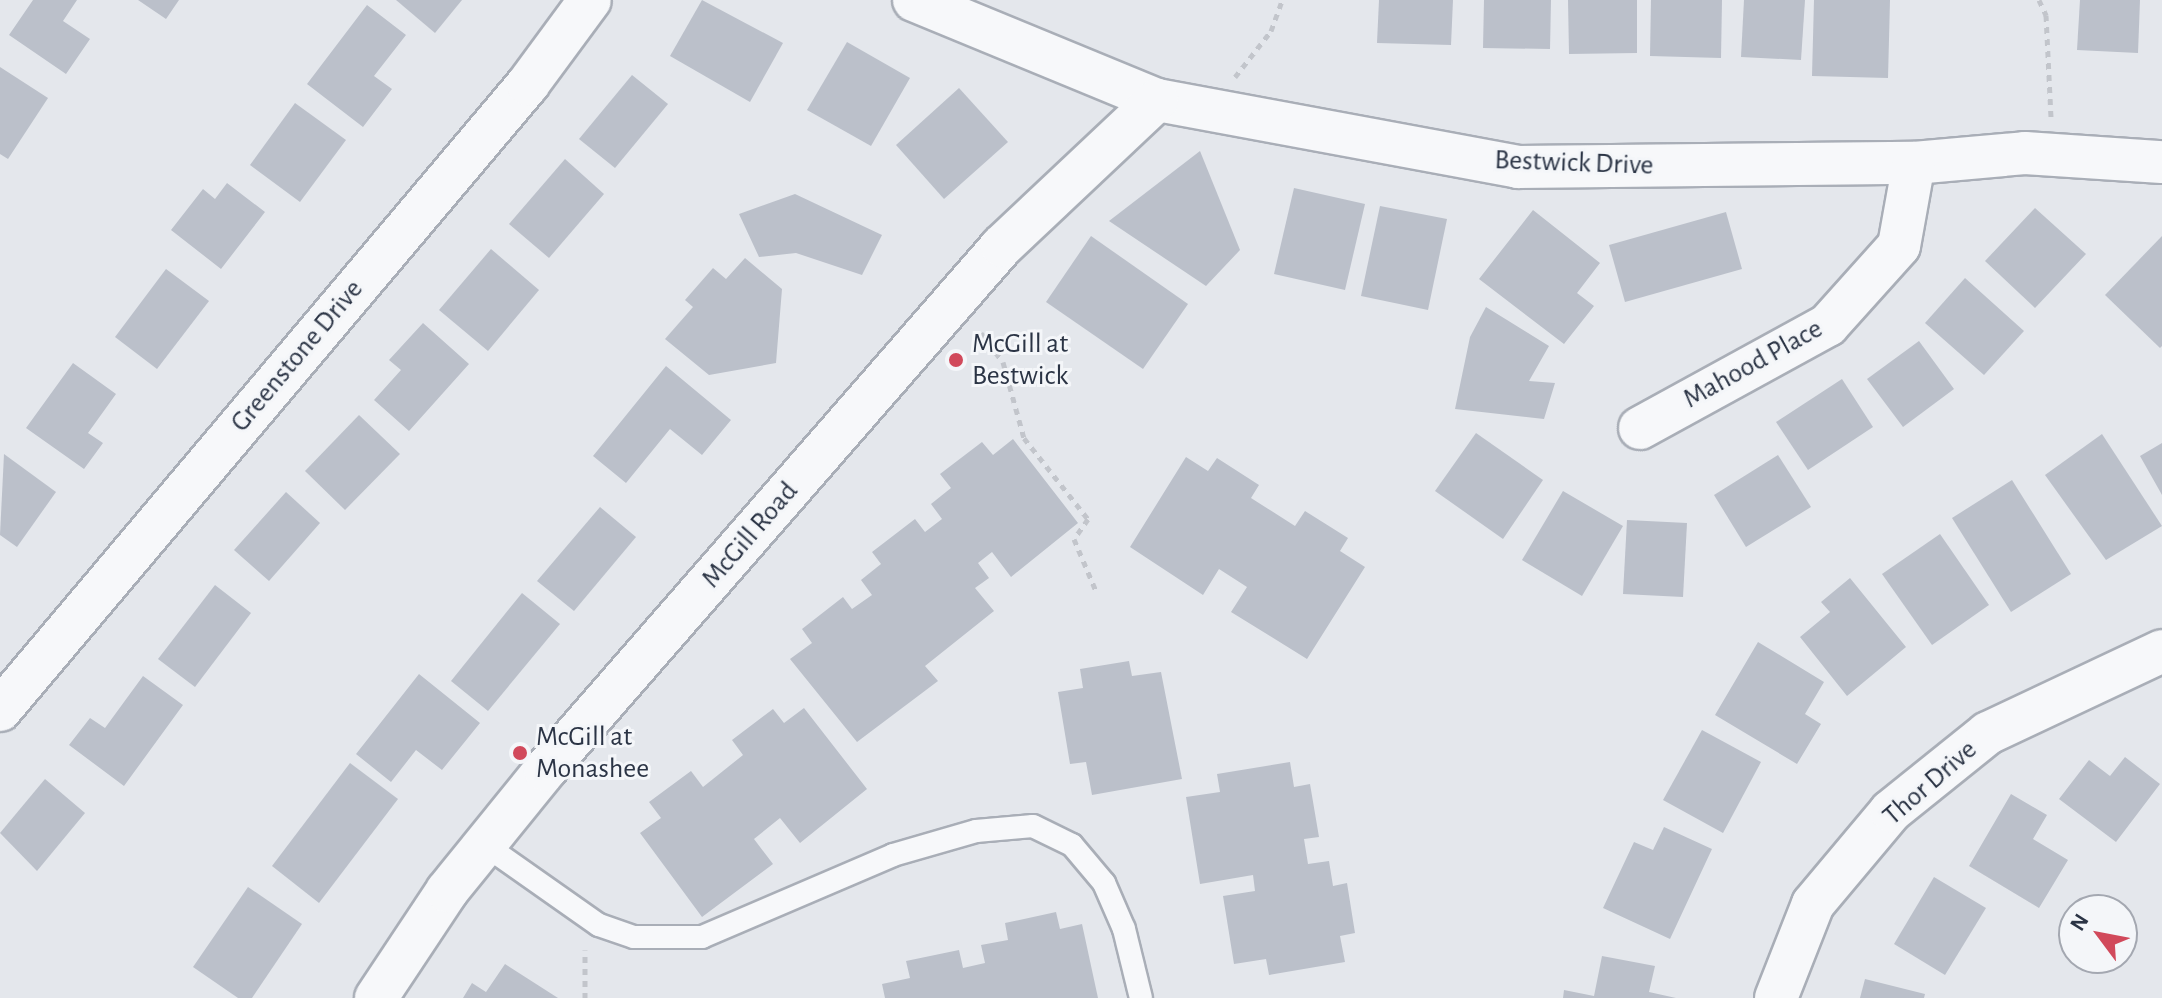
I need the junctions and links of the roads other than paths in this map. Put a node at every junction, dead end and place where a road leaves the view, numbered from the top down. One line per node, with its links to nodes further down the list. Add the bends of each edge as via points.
1 (590, 0): 8 (street, Greenstone Drive, via 528,84)
2 (914, 0): 3 (street, Bestwick Drive)
3 (1157, 100): 5 (street, Bestwick Drive, via 1518,167); 9 (street, McGill Road, via 1002,246)
4 (2162, 162): 5 (street, Bestwick Drive, via 2058,155)
5 (1914, 163): 6 (street, Mahood Place, via 1899,246 1828,325)
6 (1640, 428)
7 (2162, 651): 12 (street, Thor Drive, via 1988,733 1891,811 1813,904)
8 (0, 710)
9 (485, 845): 10 (street, McGill Road); 11 (lane, via 599,925 634,937 702,937 893,855 976,831 1033,826 1072,845 1104,883 1124,929)
10 (376, 998)
11 (1141, 998)
12 (1776, 998)

